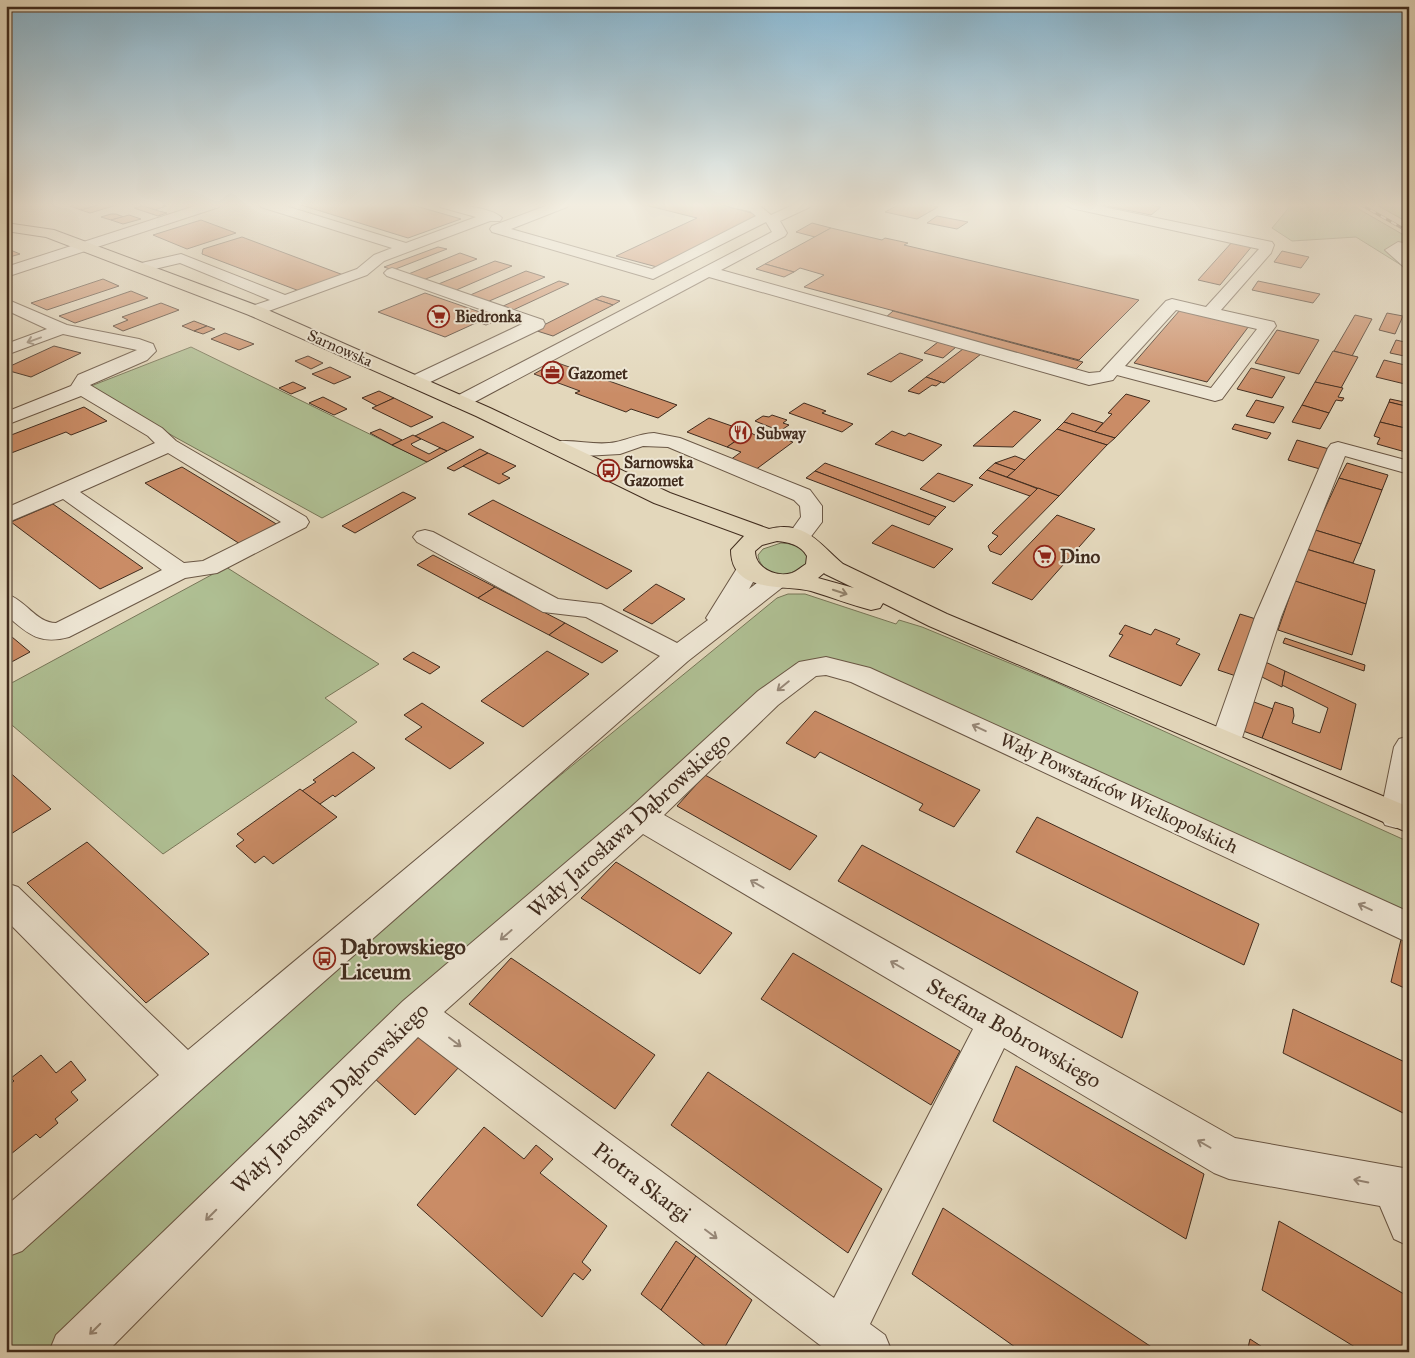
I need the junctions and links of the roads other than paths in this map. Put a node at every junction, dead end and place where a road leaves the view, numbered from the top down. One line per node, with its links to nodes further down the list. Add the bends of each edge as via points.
1 (20, 267): 9 (street)
2 (143, 267): 14 (main road, Sarnowska)
3 (204, 267): 12 (street)
4 (370, 267): 12 (street)
5 (630, 267): 6 (street, via 653,274)
6 (666, 267)
7 (718, 267): 10 (street)
8 (1250, 267): 15 (street)
9 (6, 272)
10 (709, 272): 18 (street, via 1089,379 1106,376); 21 (street)
11 (392, 273): 19 (street, via 537,324)
12 (284, 300): 14 (street)
13 (6, 304): 16 (street)
14 (255, 310): 19 (main road, Sarnowska)
15 (1210, 312): 18 (street, via 1172,304); 18 (street, via 1268,326 1215,395)
16 (62, 330): 17 (street, one-way to 17); 20 (street, via 138,344 148,351 85,379 80,384)
17 (6, 350)
18 (1114, 369)
19 (415, 382): 21 (main road, Sarnowska)
20 (81, 389): 22 (street); 23 (street)
21 (460, 402): 24 (main road, Sarnowska)
22 (6, 418)
23 (162, 438): 28 (street); 29 (street); 37 (street, via 298,522 208,568)
24 (557, 447): 25 (street, via 584,450); 27 (main road, Sarnowska)
25 (620, 448): 27 (street); 34 (street, via 639,440 673,442 795,492 810,504 813,514 811,522)
26 (1409, 468): 44 (street, via 1338,448 1268,617)
27 (612, 473): 30 (main road, Sarnowska)
28 (65, 491): 31 (street); 37 (street)
29 (6, 497)
30 (662, 498): 32 (main road, Sarnowska); 36 (main road, Sarnowska)
31 (6, 516)
32 (766, 536): 34 (main road, via 777,534); 36 (main road, via 756,539)
33 (424, 537): 42 (street, via 552,606 592,610)
34 (798, 538): 35 (main road, via 812,545)
35 (819, 556): 38 (main road, via 820,562 812,572); 40 (main road, via 834,568)
36 (745, 560): 38 (main road, via 757,576); 41 (street)
37 (179, 571): 39 (street, via 60,631 40,631)
38 (784, 580): 40 (main road, one-way to 40, via 817,584); 41 (street)
39 (6, 602)
40 (938, 620): 44 (main road)
41 (717, 624): 42 (street)
42 (679, 655): 52 (street)
43 (826, 666): 46 (street, Wały Jarosława Dąbrowskiego, one-way to 46, via 809,668 768,698); 49 (street, Wały Powstańców Wielkopolskich, one-way to 43, via 922,702 860,675)
44 (1226, 741): 47 (main road)
45 (1409, 747): 47 (street)
46 (641, 817): 50 (street, Wały Jarosława Dąbrowskiego, one-way to 50); 51 (street, Stefana Bobrowskiego, one-way to 46)
47 (1402, 819)
48 (6, 898): 52 (street)
49 (1409, 928)
50 (416, 1013): 55 (street, Piotra Skargi, one-way to 55); 56 (street, Wały Jarosława Dąbrowskiego, one-way to 56)
51 (996, 1023): 53 (street, Stefana Bobrowskiego, one-way to 51, via 1229,1158); 55 (street)
52 (187, 1076): 54 (street)
53 (1404, 1200)
54 (6, 1235)
55 (855, 1342)
56 (73, 1352)

